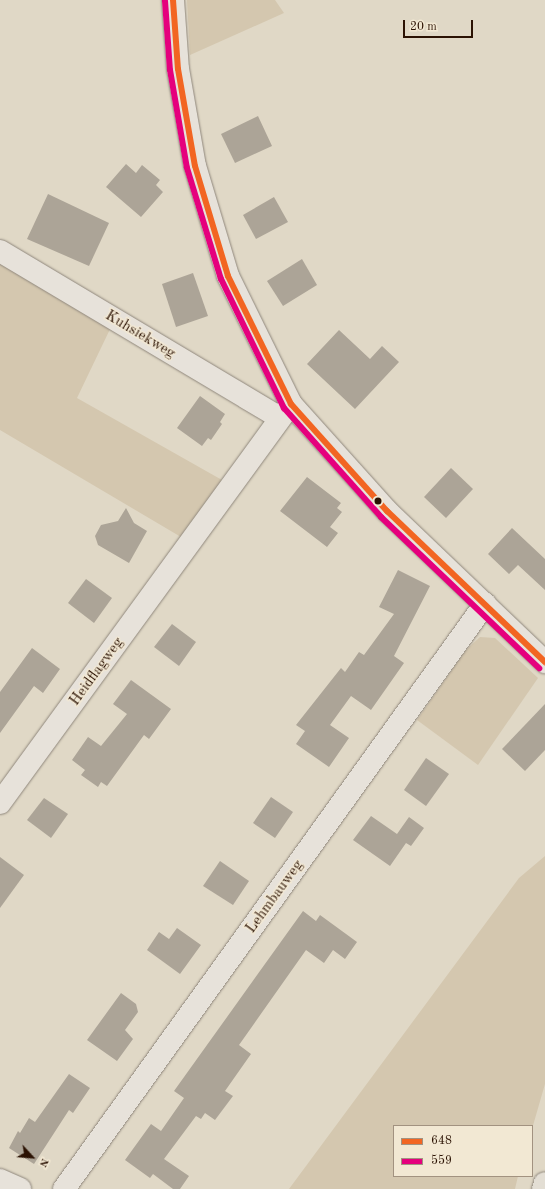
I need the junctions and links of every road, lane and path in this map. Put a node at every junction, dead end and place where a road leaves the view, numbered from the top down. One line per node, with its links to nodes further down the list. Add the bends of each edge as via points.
1 (173, 0): 3 (street, via 178,69 194,166 228,276)
2 (0, 251): 3 (street, Kuhsiekweg)
3 (286, 411): 4 (street); 6 (street, Heidflagweg)
4 (485, 604): 5 (street); 10 (street, Lehmbauweg)
5 (545, 662)
6 (0, 804)
7 (0, 1180): 9 (street)
8 (545, 1183): 11 (highway)
9 (20, 1189)
10 (64, 1189)
11 (543, 1189)

